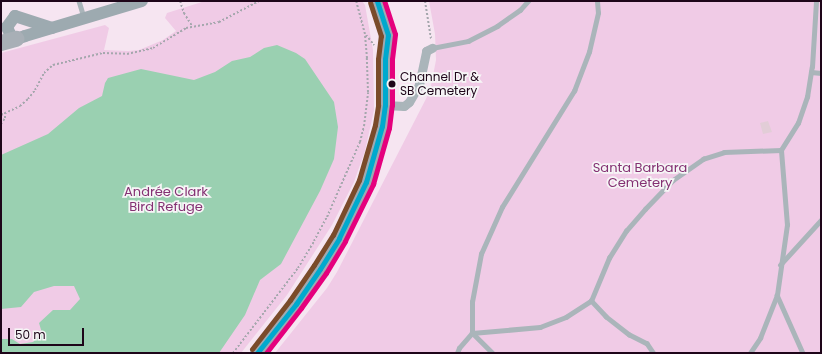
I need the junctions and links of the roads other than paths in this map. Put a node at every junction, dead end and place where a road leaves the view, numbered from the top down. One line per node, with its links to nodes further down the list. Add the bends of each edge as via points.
1 (79, 1): 8 (lane)
2 (139, 1): 8 (main road)
3 (367, 1): 12 (main road)
4 (377, 1): 12 (main road, via 388,35)
5 (528, 1): 11 (lane, via 497,26 468,41)
6 (596, 1): 21 (lane, via 598,13 589,52 574,91 502,207 481,254 472,302)
7 (816, 1): 13 (lane)
8 (84, 18): 9 (main road)
9 (52, 28): 10 (main road); 10 (main road, via 15,16 7,27 10,34)
10 (8, 41)
11 (432, 45): 15 (street, via 426,51 419,85 407,105)
12 (385, 59): 15 (main road)
13 (811, 72): 14 (lane); 16 (lane, via 807,97 798,122)
14 (821, 73)
15 (385, 105): 22 (main road, via 382,126 366,182 339,238 296,304)
16 (781, 150): 18 (lane, via 787,225); 20 (lane, via 724,152 703,159 673,180 626,231 609,258)
17 (821, 220): 18 (lane)
18 (780, 265): 19 (lane)
19 (777, 296): 26 (lane, via 760,338); 27 (lane)
20 (591, 301): 21 (lane, via 566,317 540,327); 25 (lane, via 629,336 647,344)
21 (472, 332): 23 (lane); 24 (lane)
22 (257, 353)
23 (458, 353)
24 (492, 353)
25 (653, 353)
26 (750, 353)
27 (803, 353)

